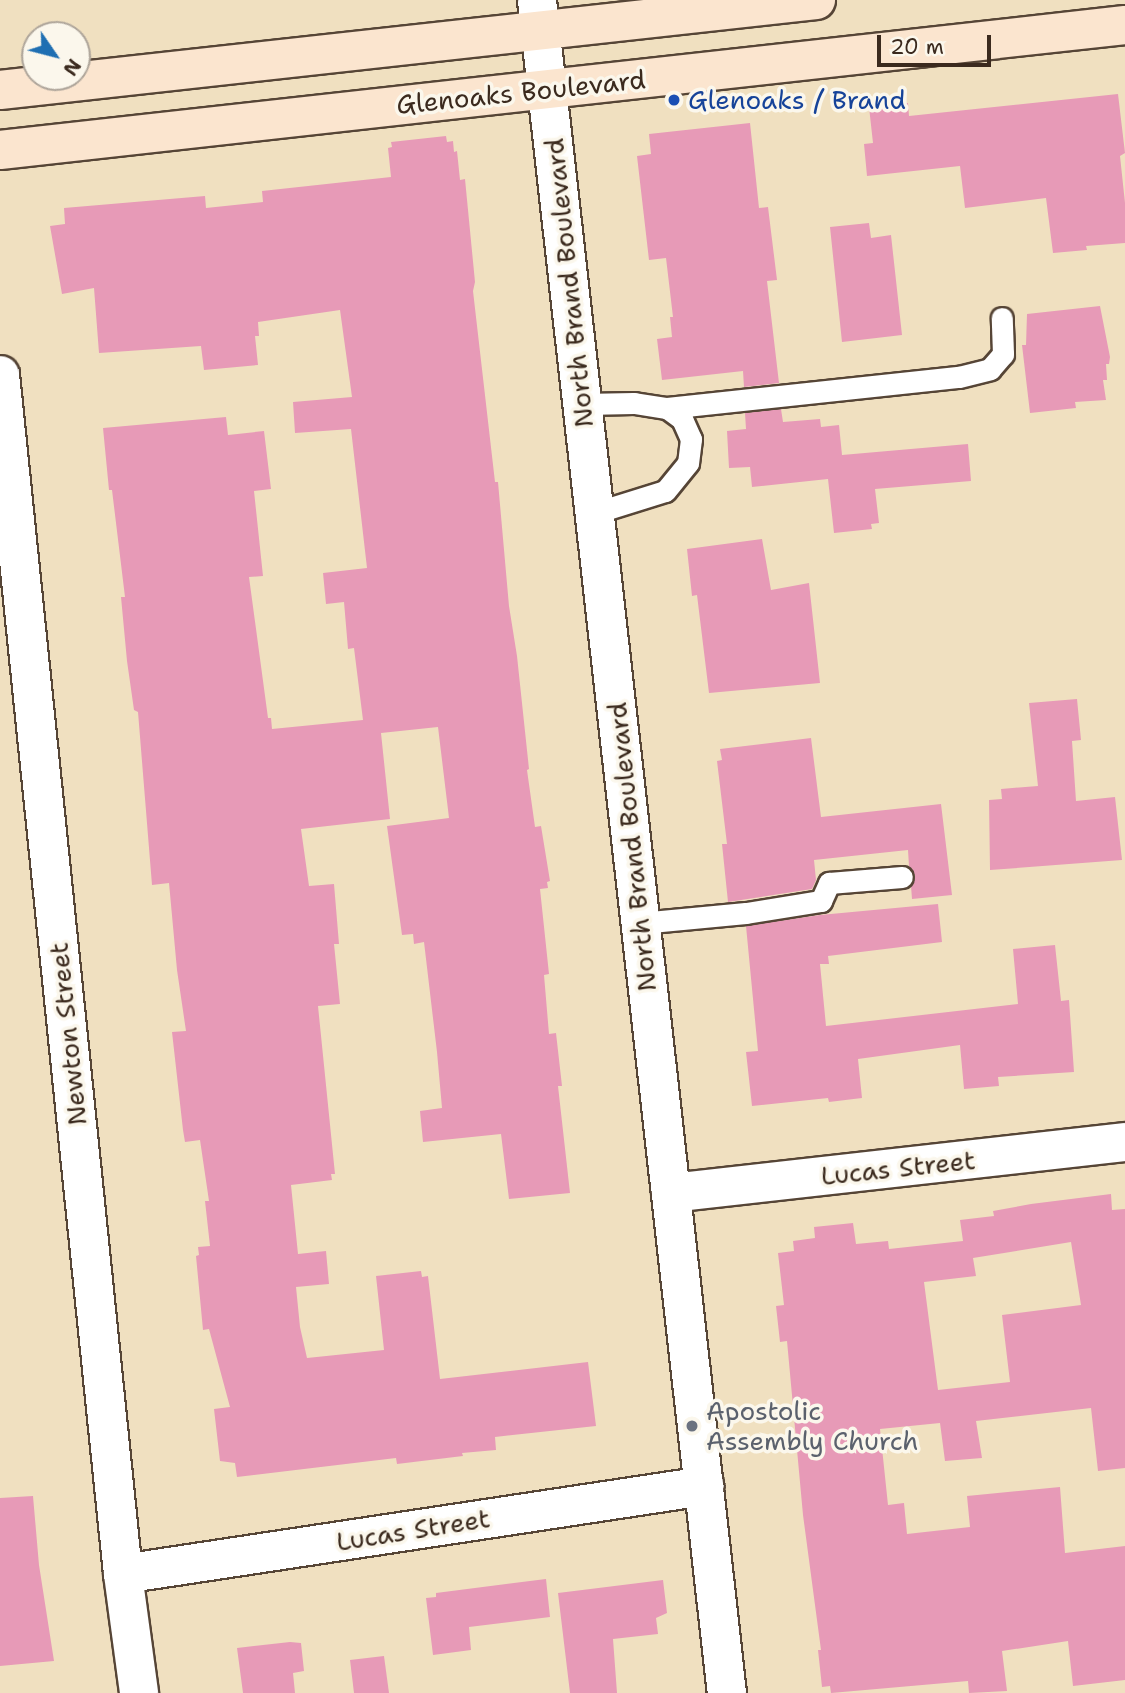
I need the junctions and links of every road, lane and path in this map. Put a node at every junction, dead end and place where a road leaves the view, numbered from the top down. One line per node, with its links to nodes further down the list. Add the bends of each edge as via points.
1 (816, 0): 2 (main road)
2 (539, 15): 4 (street, North Brand Boulevard); 5 (main road)
3 (1125, 25): 4 (main road, Glenoaks Boulevard)
4 (547, 89): 6 (main road, Glenoaks Boulevard); 9 (street, North Brand Boulevard)
5 (0, 90)
6 (0, 150)
7 (1002, 318): 10 (lane, via 1003,354 990,369 851,390)
8 (0, 376): 17 (street, Newton Street)
9 (583, 404): 10 (lane); 11 (street, North Brand Boulevard)
10 (667, 408): 11 (lane, via 682,419 691,439 688,463 665,491)
11 (595, 513): 13 (street, North Brand Boulevard)
12 (902, 877): 13 (lane, via 829,883 821,901 746,914)
13 (640, 923): 15 (street, North Brand Boulevard)
14 (1125, 1142): 15 (street, Lucas Street)
15 (671, 1193): 16 (street, North Brand Boulevard)
16 (704, 1486): 17 (street, Lucas Street); 19 (street, North Brand Boulevard)
17 (123, 1574): 18 (street, Newton Street)
18 (139, 1693)
19 (727, 1693)

